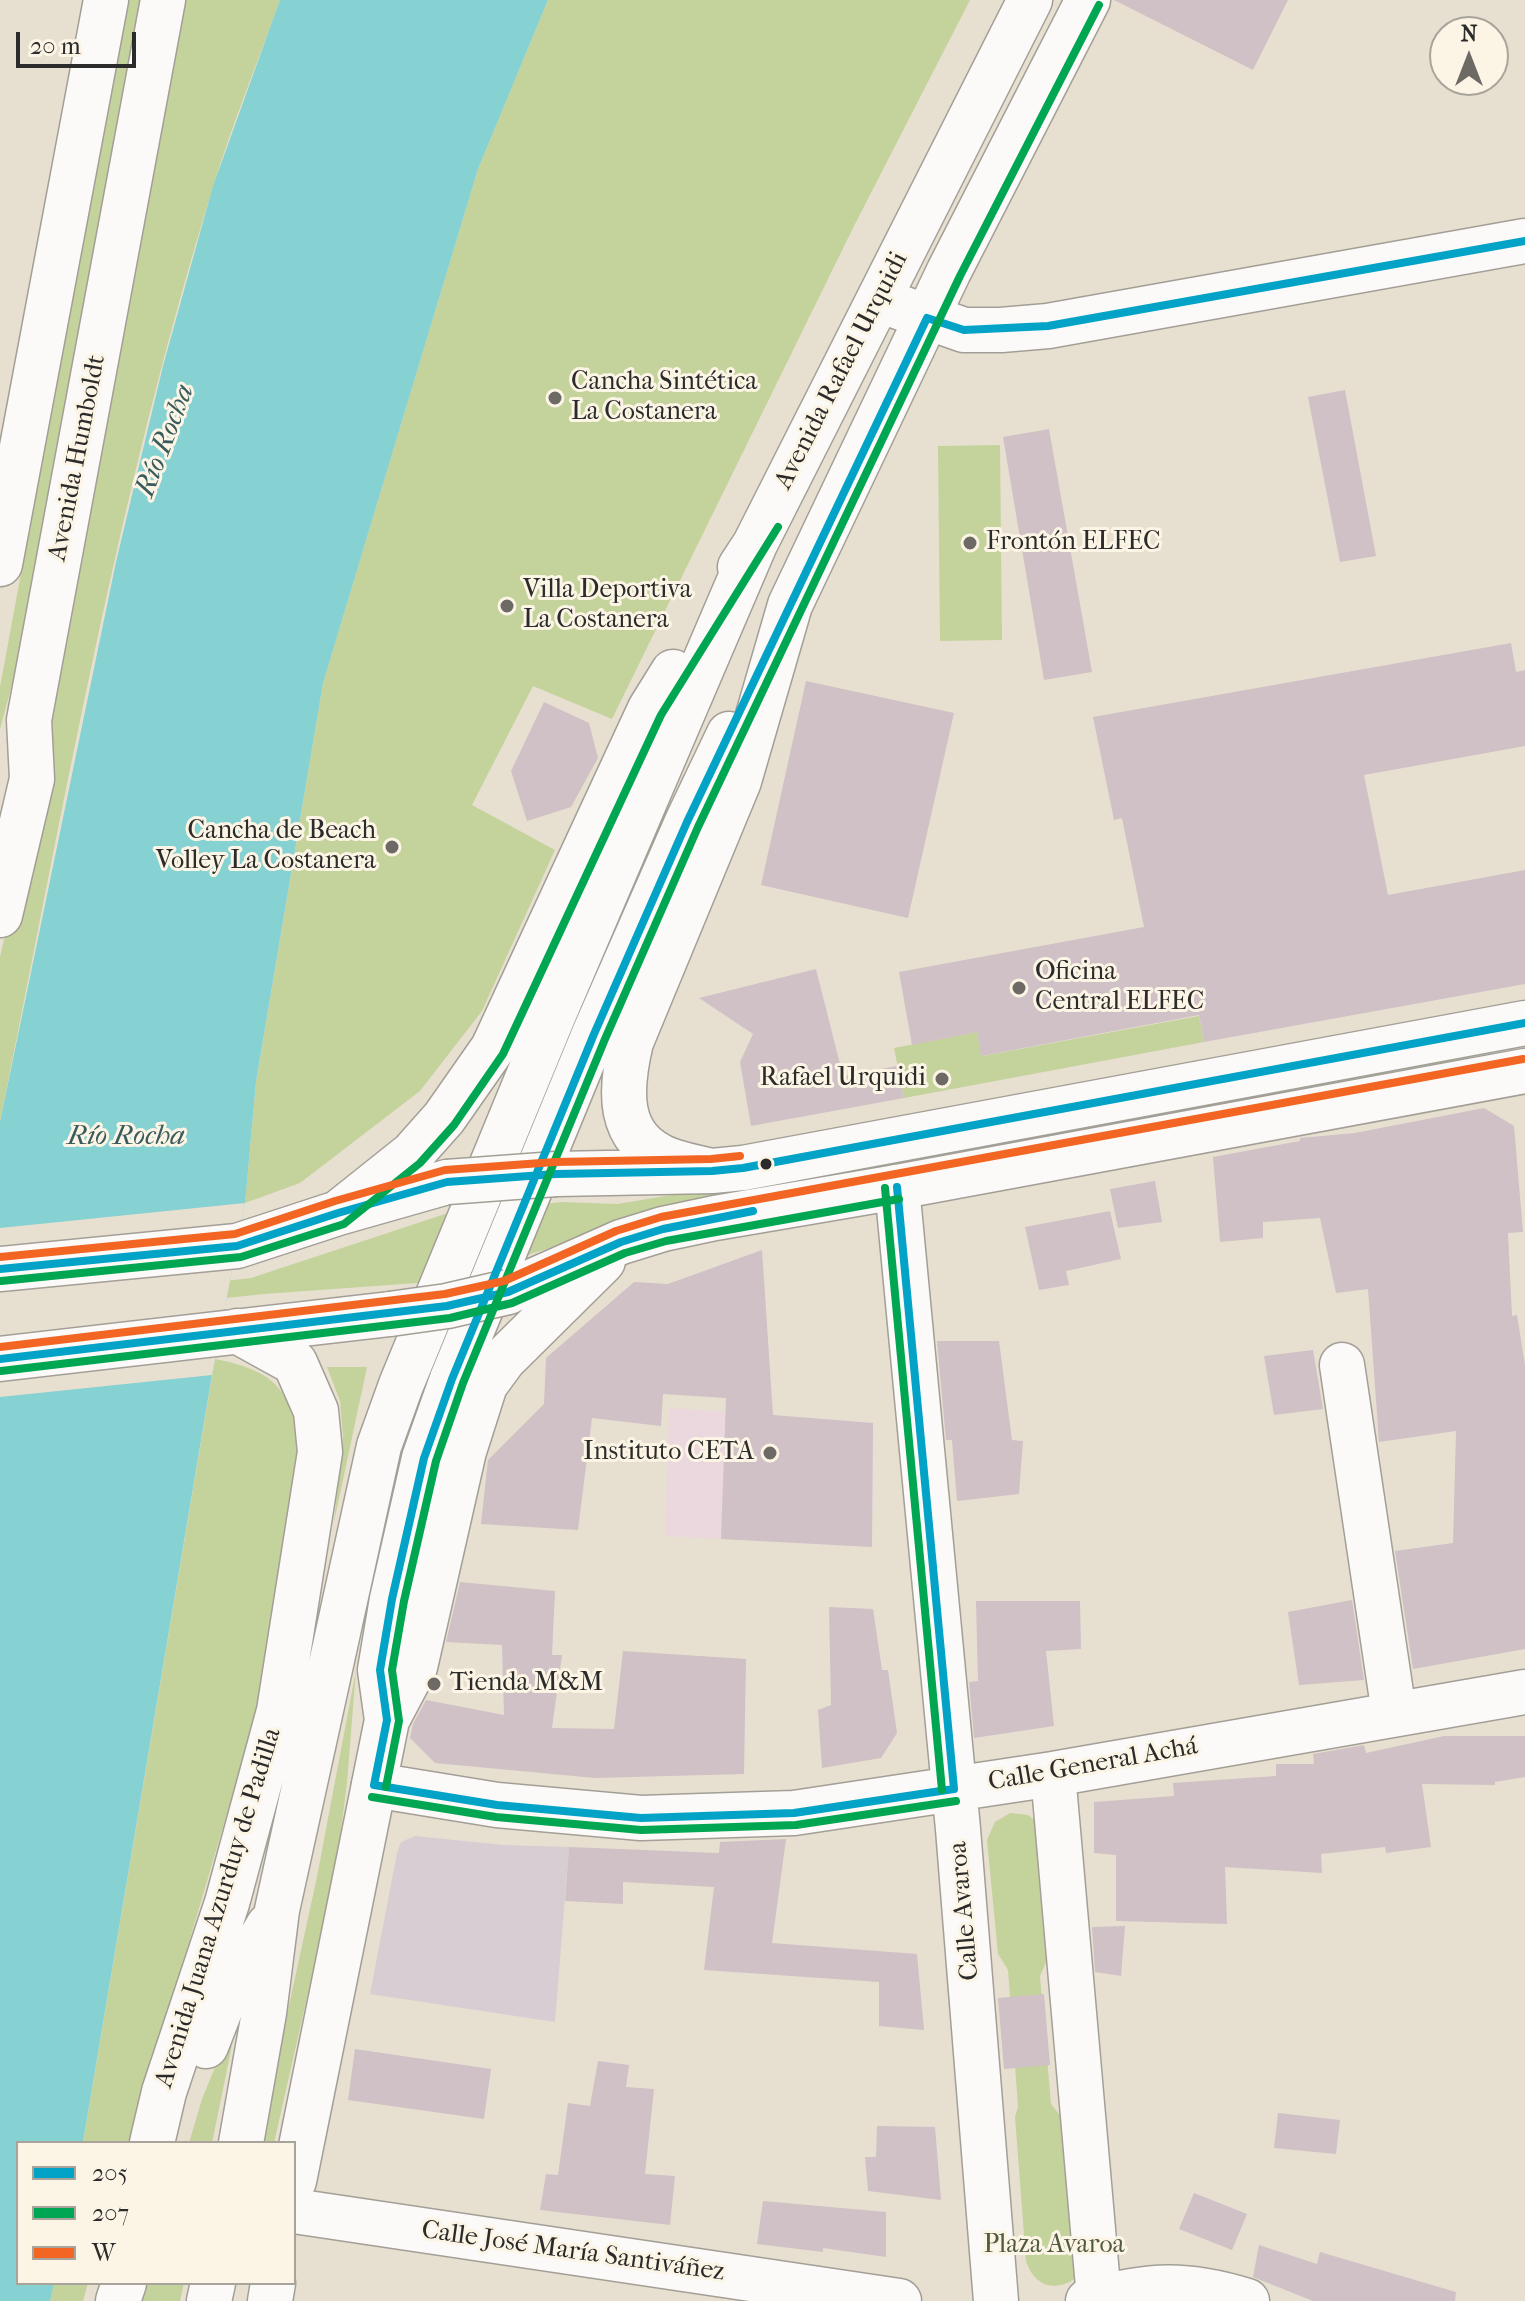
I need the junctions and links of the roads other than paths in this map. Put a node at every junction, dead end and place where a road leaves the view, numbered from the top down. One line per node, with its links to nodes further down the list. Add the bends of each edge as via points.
1 (106, 0): 8 (main road)
2 (163, 0): 12 (main road, Avenida Humboldt)
3 (1030, 0): 6 (main road, Avenida Rafael Urquidi)
4 (1088, 0): 7 (main road, Avenida Rafael Urquidi)
5 (1525, 241): 7 (main road, via 1048,326 964,330)
6 (879, 300): 7 (main road); 9 (main road, Avenida Rafael Urquidi)
7 (927, 318): 11 (main road, Avenida Rafael Urquidi)
8 (14, 414): 10 (main road)
9 (755, 544): 19 (main road, Avenida Rafael Urquidi, via 650,709 493,1048 412,1154); 31 (main road, via 396,1397 379,1446 343,1600)
10 (0, 564)
11 (790, 605): 17 (main road, Avenida Rafael Urquidi, via 739,781 631,1042 623,1074 629,1127 645,1146 668,1159); 27 (main road, via 674,851 452,1379 424,1458 392,1599 380,1670)
12 (29, 720): 13 (main road, via 7,766); 14 (main road, Avenida Humboldt, via 32,779)
13 (0, 796)
14 (0, 915)
15 (1525, 1023): 17 (main road)
16 (1525, 1071): 18 (main road)
17 (712, 1171): 19 (main road, bridge, via 447,1182)
18 (897, 1187): 20 (main road, via 715,1218); 30 (main road, Calle Avaroa)
19 (338, 1213): 21 (main road, via 237,1246)
20 (621, 1242): 22 (main road, bridge, via 508,1292 447,1306); 27 (main road, via 504,1359 485,1385 464,1451 415,1667)
21 (0, 1269)
22 (228, 1332): 23 (main road); 32 (main road, Avenida Juana Azurduy de Padilla, via 295,1363 316,1411 320,1452 279,1711 227,1903)
23 (0, 1359)
24 (1342, 1365): 26 (main road)
25 (1525, 1692): 26 (main road, Calle General Achá)
26 (1394, 1713): 28 (main road, Calle General Achá)
27 (387, 1720): 29 (main road)
28 (1053, 1774): 30 (main road, Calle General Achá); 37 (main road)
29 (374, 1785): 30 (main road, Calle General Achá, via 497,1805 641,1818 794,1813); 35 (main road)
30 (954, 1789): 39 (main road, Calle Avaroa)
31 (277, 1910): 33 (main road, via 222,2005); 34 (main road)
32 (152, 2141)
33 (172, 2141)
34 (241, 2141)
35 (296, 2171)
36 (296, 2211): 38 (main road, Calle José María Santiváñez)
37 (1094, 2300): 40 (main road, via 1153,2286 1195,2287)
38 (899, 2301)
39 (996, 2301)
40 (1247, 2301)

